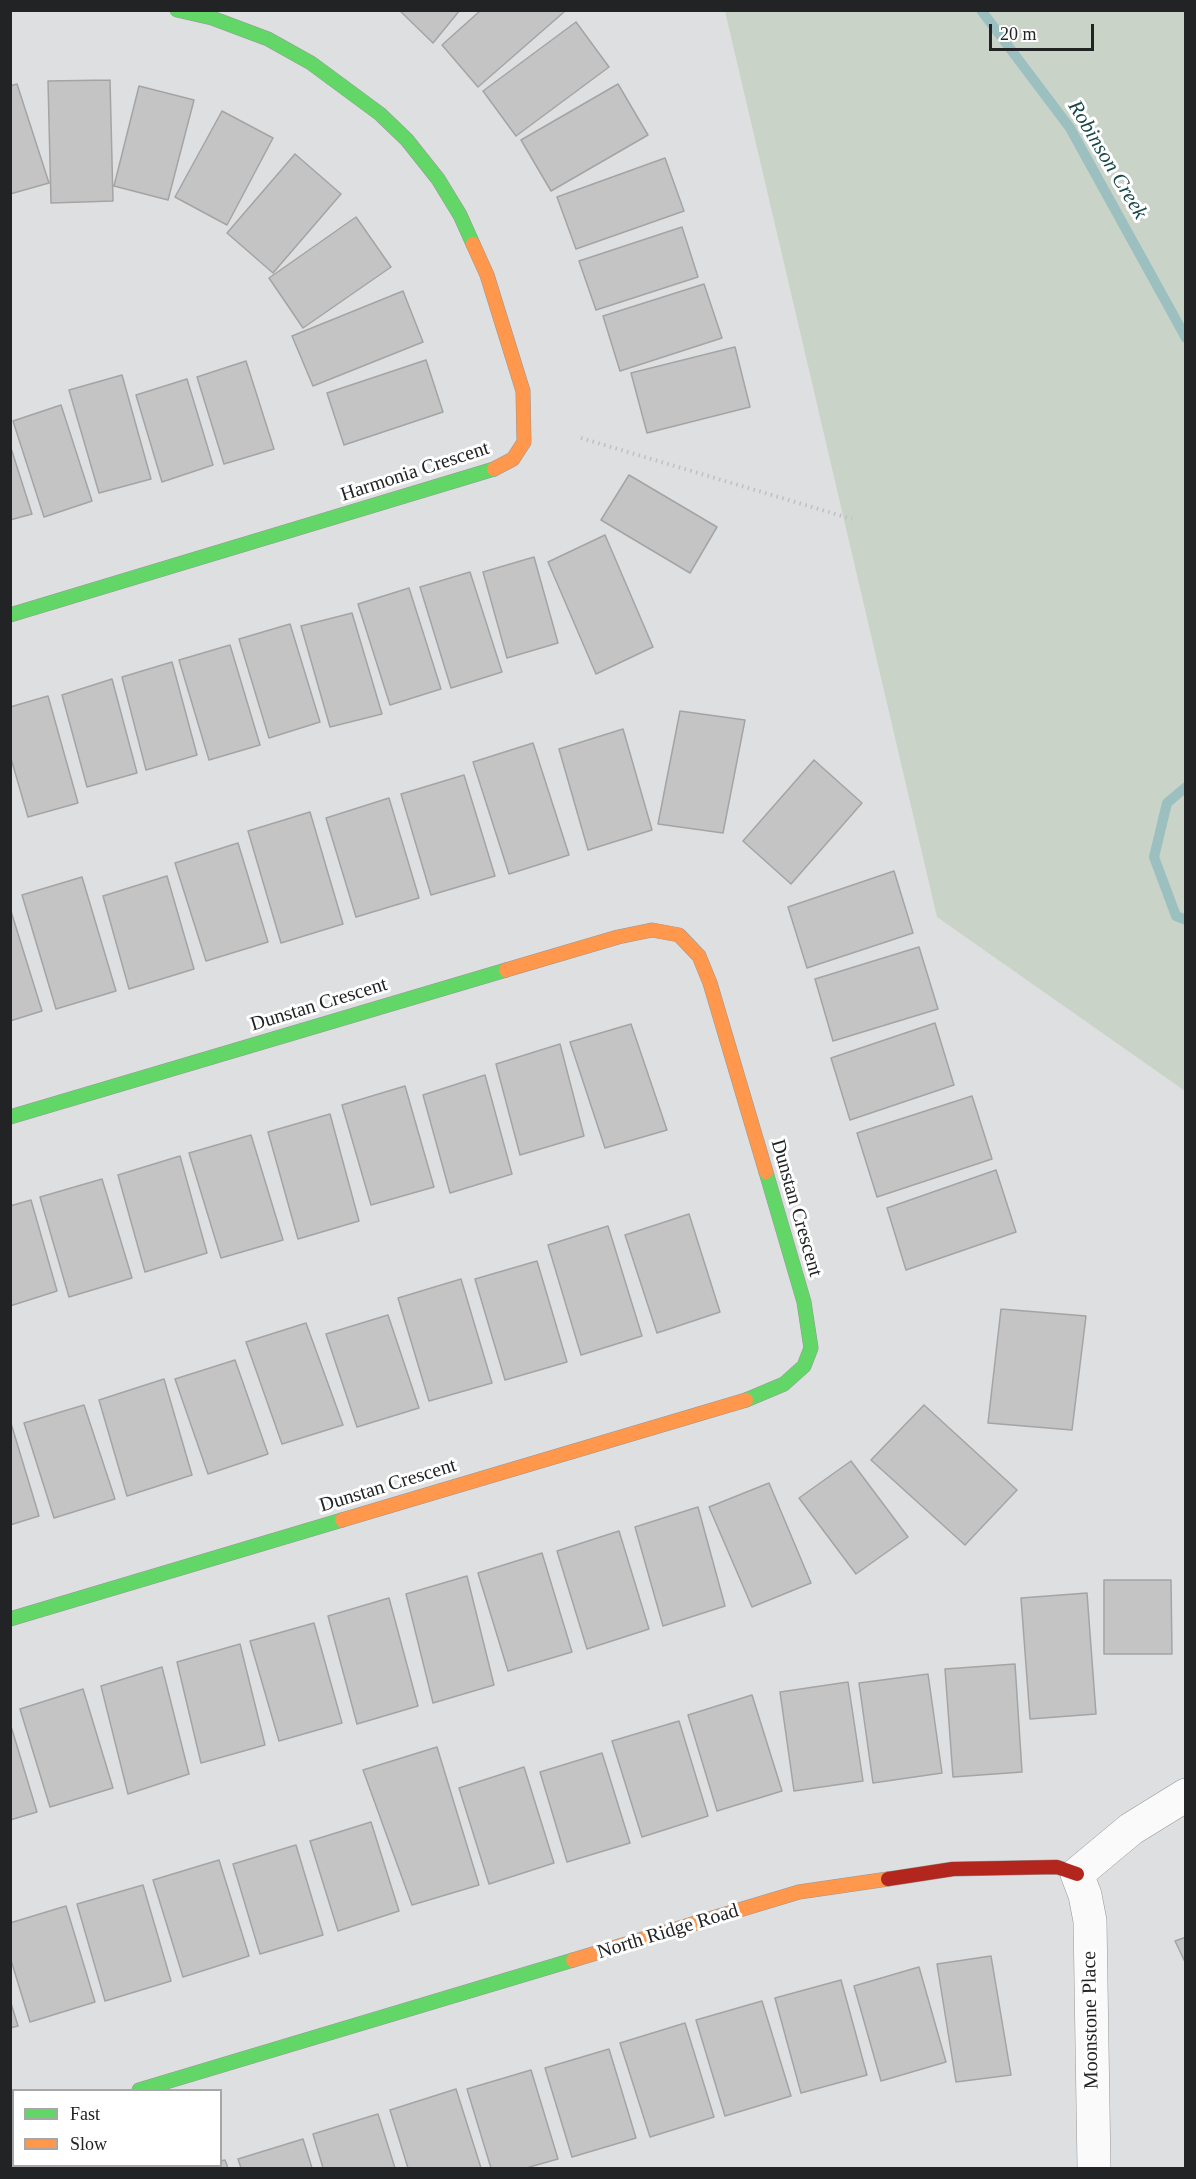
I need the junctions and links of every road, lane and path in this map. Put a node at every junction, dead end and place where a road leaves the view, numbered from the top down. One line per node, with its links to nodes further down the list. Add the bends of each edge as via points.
1 (177, 10): 4 (street, Harmonia Crescent, via 212,18 268,39 311,63 380,114 438,179 460,215 487,275 523,392 524,442 513,459 491,471)
2 (581, 438): 3 (path)
3 (852, 519)
4 (10, 615)
5 (10, 1117): 6 (street, Dunstan Crescent, via 618,937 652,930 679,935 699,956 710,983 804,1302 811,1348 804,1366 784,1384 752,1398)
6 (10, 1619)
7 (1185, 1795): 8 (street, via 1131,1829)
8 (1077, 1874): 9 (street, North Ridge Road, via 1058,1867 953,1869 799,1892); 10 (street, Moonstone Place, via 1090,1921)
9 (146, 2089)
10 (1094, 2169)

